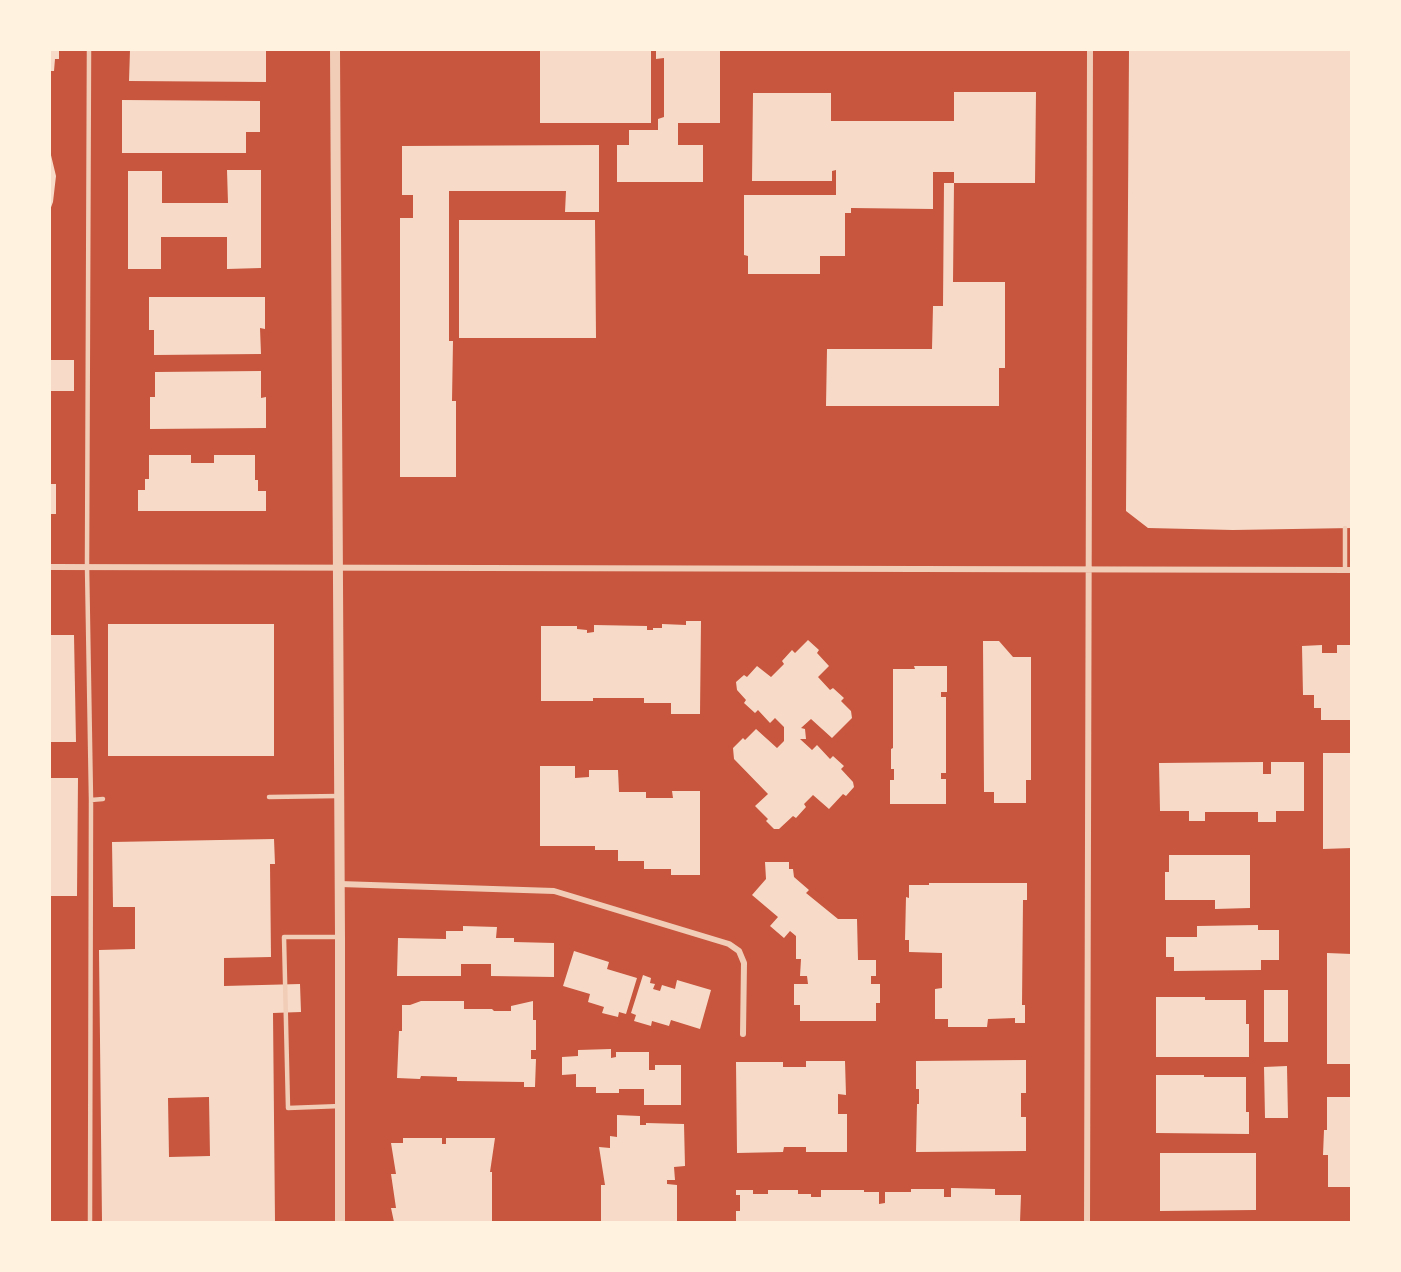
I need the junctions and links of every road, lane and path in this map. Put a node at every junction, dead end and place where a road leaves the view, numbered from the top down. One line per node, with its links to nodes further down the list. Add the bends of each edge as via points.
1 (89, 50): 5 (lane)
2 (335, 50): 7 (street)
3 (1090, 50): 8 (street)
4 (1345, 528): 9 (lane)
5 (87, 566): 6 (street); 7 (street); 13 (lane)
6 (50, 567)
7 (338, 567): 8 (street); 10 (street)
8 (1089, 570): 9 (street); 20 (street)
9 (1348, 570)
10 (339, 796): 11 (lane); 14 (street)
11 (269, 797)
12 (103, 799): 13 (lane)
13 (91, 800): 18 (lane)
14 (340, 884): 15 (street); 16 (street, via 554,891 729,944 739,951 744,963)
15 (340, 937): 17 (street); 17 (lane, via 284,937 288,1107)
16 (743, 1034)
17 (341, 1106): 19 (street)
18 (90, 1222)
19 (340, 1222)
20 (1088, 1222)

